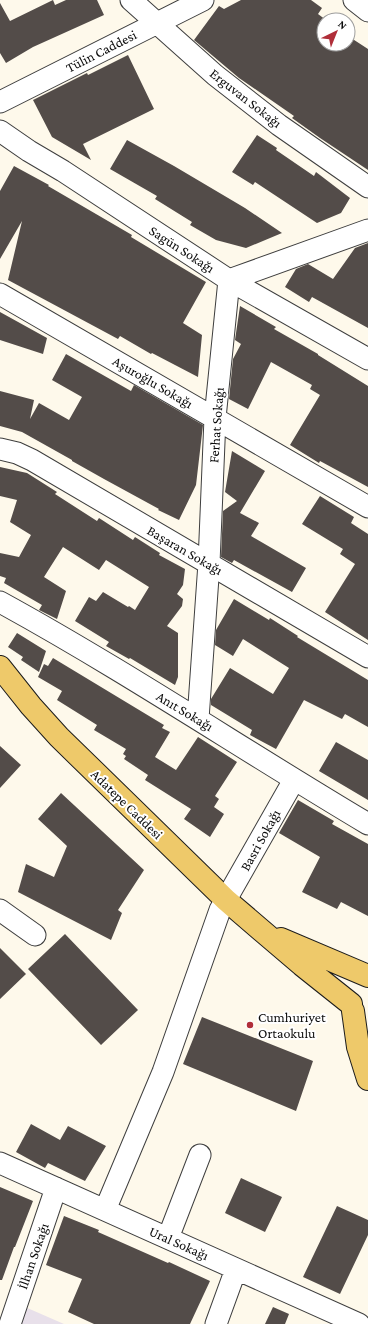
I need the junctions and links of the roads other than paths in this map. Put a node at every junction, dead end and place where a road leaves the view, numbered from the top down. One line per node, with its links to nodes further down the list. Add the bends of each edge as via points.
1 (131, 0): 5 (street, Erguvan Sokağı)
2 (202, 0): 5 (street, Tülin Caddesi)
3 (354, 0): 4 (street)
4 (368, 11)
5 (157, 23): 6 (street, Tülin Caddesi); 8 (street, Erguvan Sokağı, via 215,75 273,120)
6 (0, 102)
7 (0, 131): 10 (street, Sagün Sokağı)
8 (368, 187)
9 (368, 230): 10 (street)
10 (229, 280): 12 (street, Sagün Sokağı); 13 (street, Ferhat Sokağı)
11 (0, 294): 13 (street, Aşuroğlu Sokağı)
12 (368, 359)
13 (215, 418): 15 (street, Aşuroğlu Sokağı); 16 (street, Ferhat Sokağı)
14 (0, 449): 16 (street, Başaran Sokağı, via 32,460)
15 (368, 507)
16 (209, 563): 18 (street, Başaran Sokağı); 20 (street, Ferhat Sokağı)
17 (0, 602): 20 (street, Anıt Sokağı)
18 (368, 658)
19 (1, 671): 23 (main road, Adatepe Caddesi, via 59,737)
20 (198, 719): 21 (street, Anıt Sokağı)
21 (294, 780): 22 (street, Anıt Sokağı); 23 (street, Basri Sokağı)
22 (368, 824)
23 (226, 900): 25 (main road, Adatepe Caddesi); 35 (street, Basri Sokağı, via 216,920 163,1072)
24 (0, 910): 26 (street)
25 (263, 933): 27 (main road, Adatepe Caddesi); 29 (main road, Adatepe Caddesi)
26 (35, 935)
27 (368, 976)
28 (368, 980): 29 (main road, via 353,991 351,997)
29 (357, 1013): 31 (main road, via 358,1047)
30 (368, 1031): 31 (main road, via 364,1043)
31 (368, 1079)
32 (200, 1155): 36 (street)
33 (0, 1163): 34 (street, Ural Sokağı)
34 (56, 1188): 35 (street, Ural Sokağı); 38 (street, İlhan Sokağı)
35 (105, 1210): 36 (street, Ural Sokağı)
36 (168, 1238): 37 (street, Ural Sokağı)
37 (236, 1269): 39 (street); 40 (street, Ural Sokağı)
38 (10, 1324)
39 (216, 1324)
40 (359, 1324)

